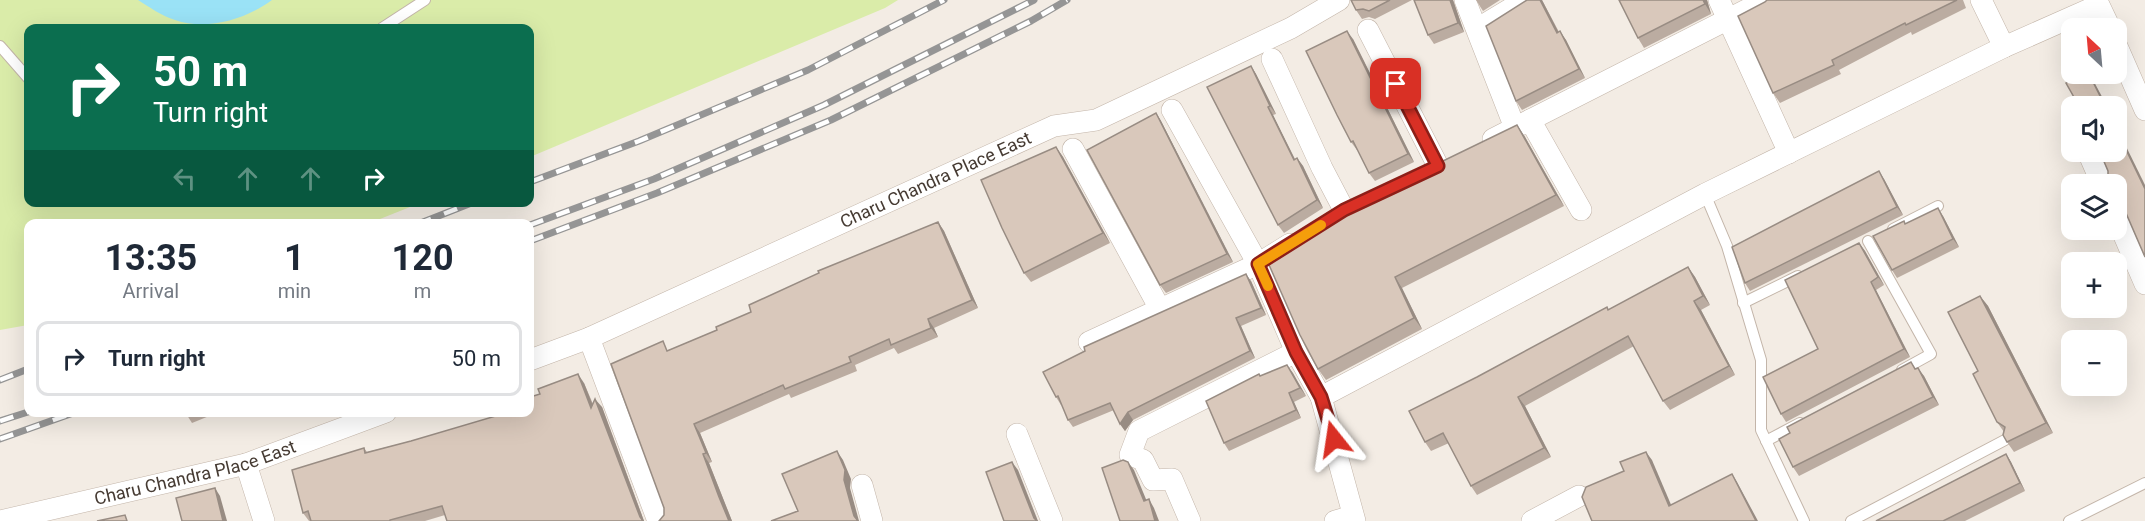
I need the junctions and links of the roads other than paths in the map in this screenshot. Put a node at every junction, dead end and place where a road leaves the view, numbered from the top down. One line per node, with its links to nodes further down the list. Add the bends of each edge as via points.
1 (424, 0): 11 (lane)
2 (1339, 0): 41 (street, Charu Chandra Place East, via 1291,28 1096,120 1054,126)
3 (1465, 0): 12 (street)
4 (1525, 0): 12 (street)
5 (1719, 0): 10 (street)
6 (1766, 0): 10 (street)
7 (1981, 0): 15 (street)
8 (2105, 3): 9 (street); 15 (street)
9 (2108, 18)
10 (1729, 19): 21 (street); 24 (street)
11 (388, 24)
12 (1477, 29): 21 (street)
13 (1368, 30): 26 (street)
14 (0, 46): 18 (lane)
15 (2004, 47): 24 (street)
16 (1272, 59): 31 (street)
17 (2127, 69): 20 (street)
18 (24, 73)
19 (1172, 110): 36 (street)
20 (2145, 110)
21 (1522, 124): 22 (street); 32 (street)
22 (1477, 147)
23 (1073, 149): 40 (street)
24 (1789, 153): 28 (street)
25 (1457, 156): 26 (street)
26 (1438, 166): 27 (street)
27 (1417, 176)
28 (1705, 194): 39 (lane, via 1727,246); 46 (street)
29 (1365, 200): 31 (street)
30 (1938, 206): 45 (lane, via 1863,244 1931,354)
31 (1344, 210): 33 (street)
32 (1581, 210)
33 (1325, 222)
34 (1306, 234): 36 (street)
35 (2126, 240): 38 (street)
36 (1258, 264): 40 (street); 43 (street)
37 (1806, 272): 39 (lane)
38 (2145, 284)
39 (1743, 303): 51 (lane, via 1761,360 1761,430)
40 (1160, 309): 42 (street)
41 (589, 338): 44 (street, Charu Chandra Place East); 59 (street)
42 (1089, 342)
43 (1296, 352): 46 (street); 62 (street, via 1139,431 1130,455 1143,460 1153,480 1172,479)
44 (534, 359)
45 (1890, 376)
46 (1321, 397): 57 (street)
47 (373, 417): 52 (street, Charu Chandra Place East)
48 (1807, 420): 51 (lane)
49 (1017, 434): 61 (street)
50 (2005, 440): 65 (lane)
51 (1766, 441): 64 (lane)
52 (246, 464): 56 (street, Charu Chandra Place East); 58 (street)
53 (2145, 483): 66 (lane)
54 (861, 485): 60 (street)
55 (1579, 496): 63 (street)
56 (12, 519)
57 (1348, 519)
58 (264, 521)
59 (658, 521)
60 (872, 521)
61 (1052, 521)
62 (1190, 521)
63 (1534, 521)
64 (1804, 521)
65 (1851, 521)
66 (2069, 521)

